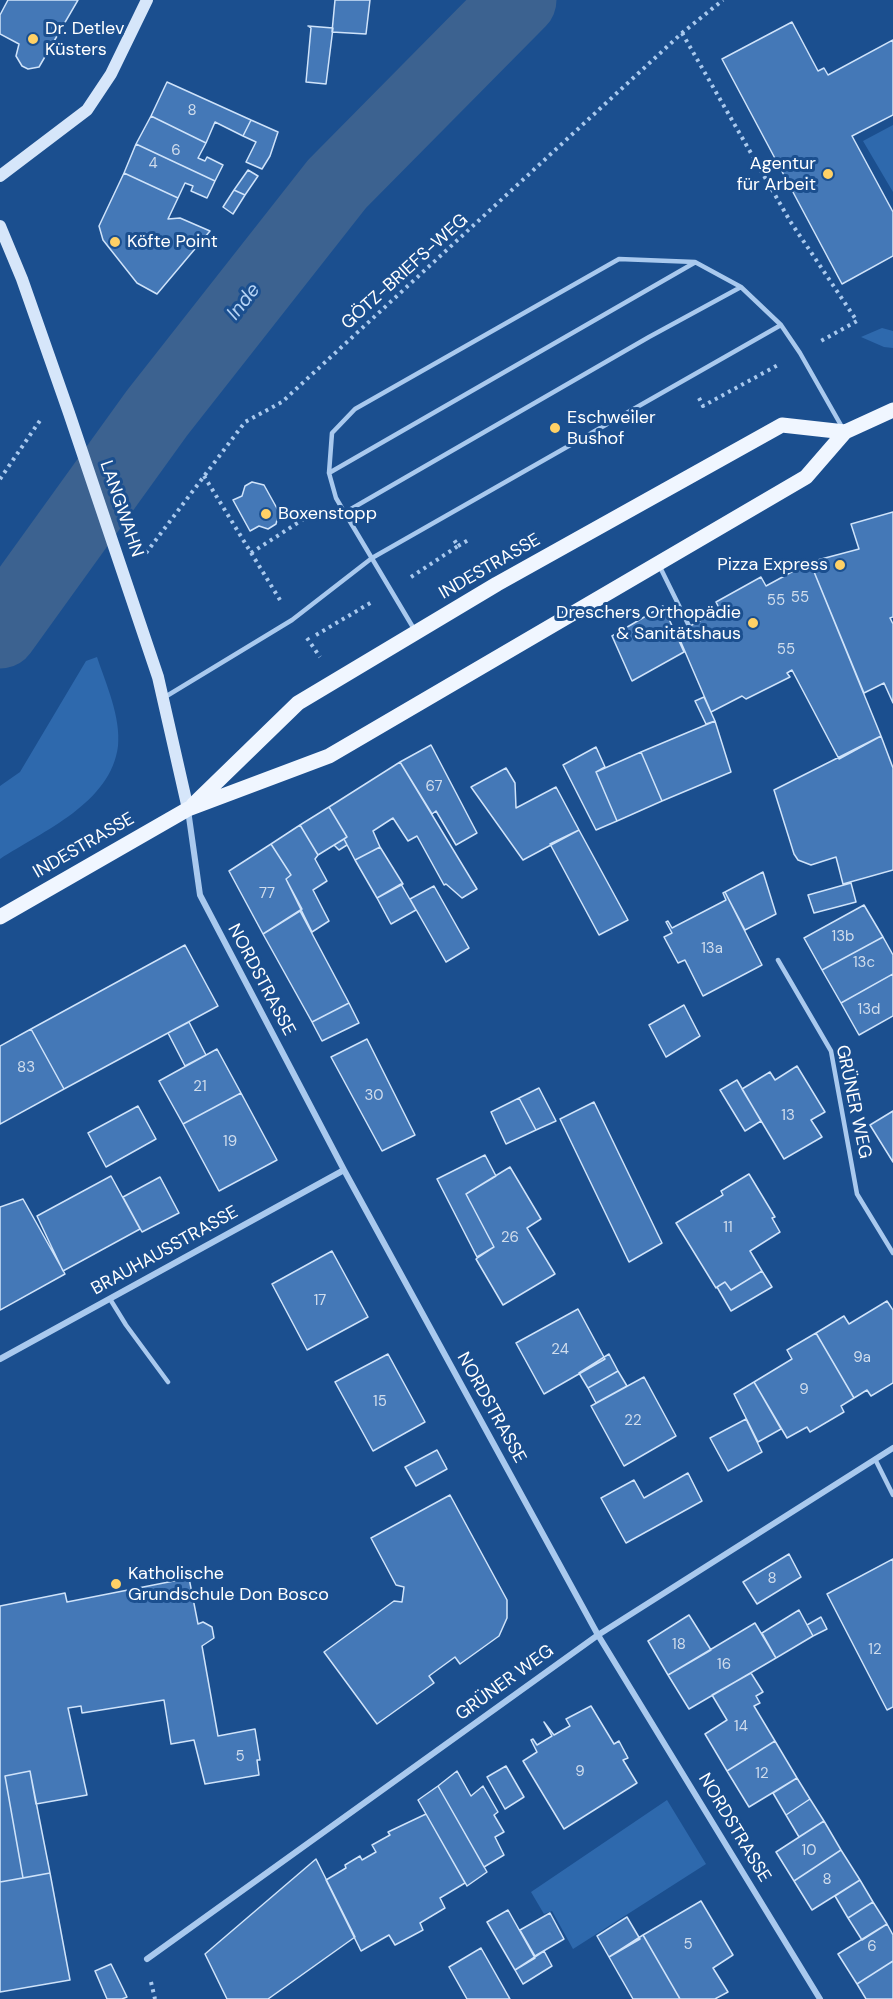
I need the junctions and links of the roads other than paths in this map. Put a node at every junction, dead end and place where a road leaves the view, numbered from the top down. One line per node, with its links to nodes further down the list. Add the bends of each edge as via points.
1 (147, 0): 2 (main road, via 111,74 87,110)
2 (0, 176)
3 (0, 226): 15 (main road, LANGWAHN, via 121,562)
4 (695, 262): 5 (lane); 9 (lane); 9 (lane, via 619,259 355,409 332,433)
5 (741, 287): 6 (lane); 10 (lane)
6 (781, 325): 8 (lane); 11 (lane)
7 (893, 410): 8 (main road, INDESTRASSE)
8 (845, 432): 12 (main road, INDESTRASSE, via 806,477); 14 (main road, INDESTRASSE, via 782,425 496,584)
9 (329, 472): 10 (lane)
10 (344, 513): 11 (lane)
11 (372, 558): 14 (lane); 15 (lane, via 292,620)
12 (658, 563): 13 (lane); 16 (main road, INDESTRASSE, via 329,756)
13 (689, 626)
14 (416, 633): 16 (main road, INDESTRASSE, via 298,704)
15 (164, 698): 16 (main road, LANGWAHN)
16 (188, 810): 17 (main road, INDESTRASSE); 19 (street, NORDSTRASSE, via 200,895)
17 (0, 917)
18 (778, 960): 20 (lane, GRÜNER WEG, via 831,1051 857,1194)
19 (344, 1170): 21 (street, BRAUHAUSSTRASSE); 27 (street, NORDSTRASSE)
20 (893, 1253)
21 (110, 1299): 22 (street, BRAUHAUSSTRASSE); 23 (lane)
22 (0, 1359)
23 (168, 1382)
24 (893, 1448): 25 (street, GRÜNER WEG)
25 (875, 1459): 26 (lane); 27 (street, GRÜNER WEG)
26 (893, 1495)
27 (598, 1635): 28 (street, GRÜNER WEG); 29 (street, NORDSTRASSE)
28 (147, 1959)
29 (820, 1999)

